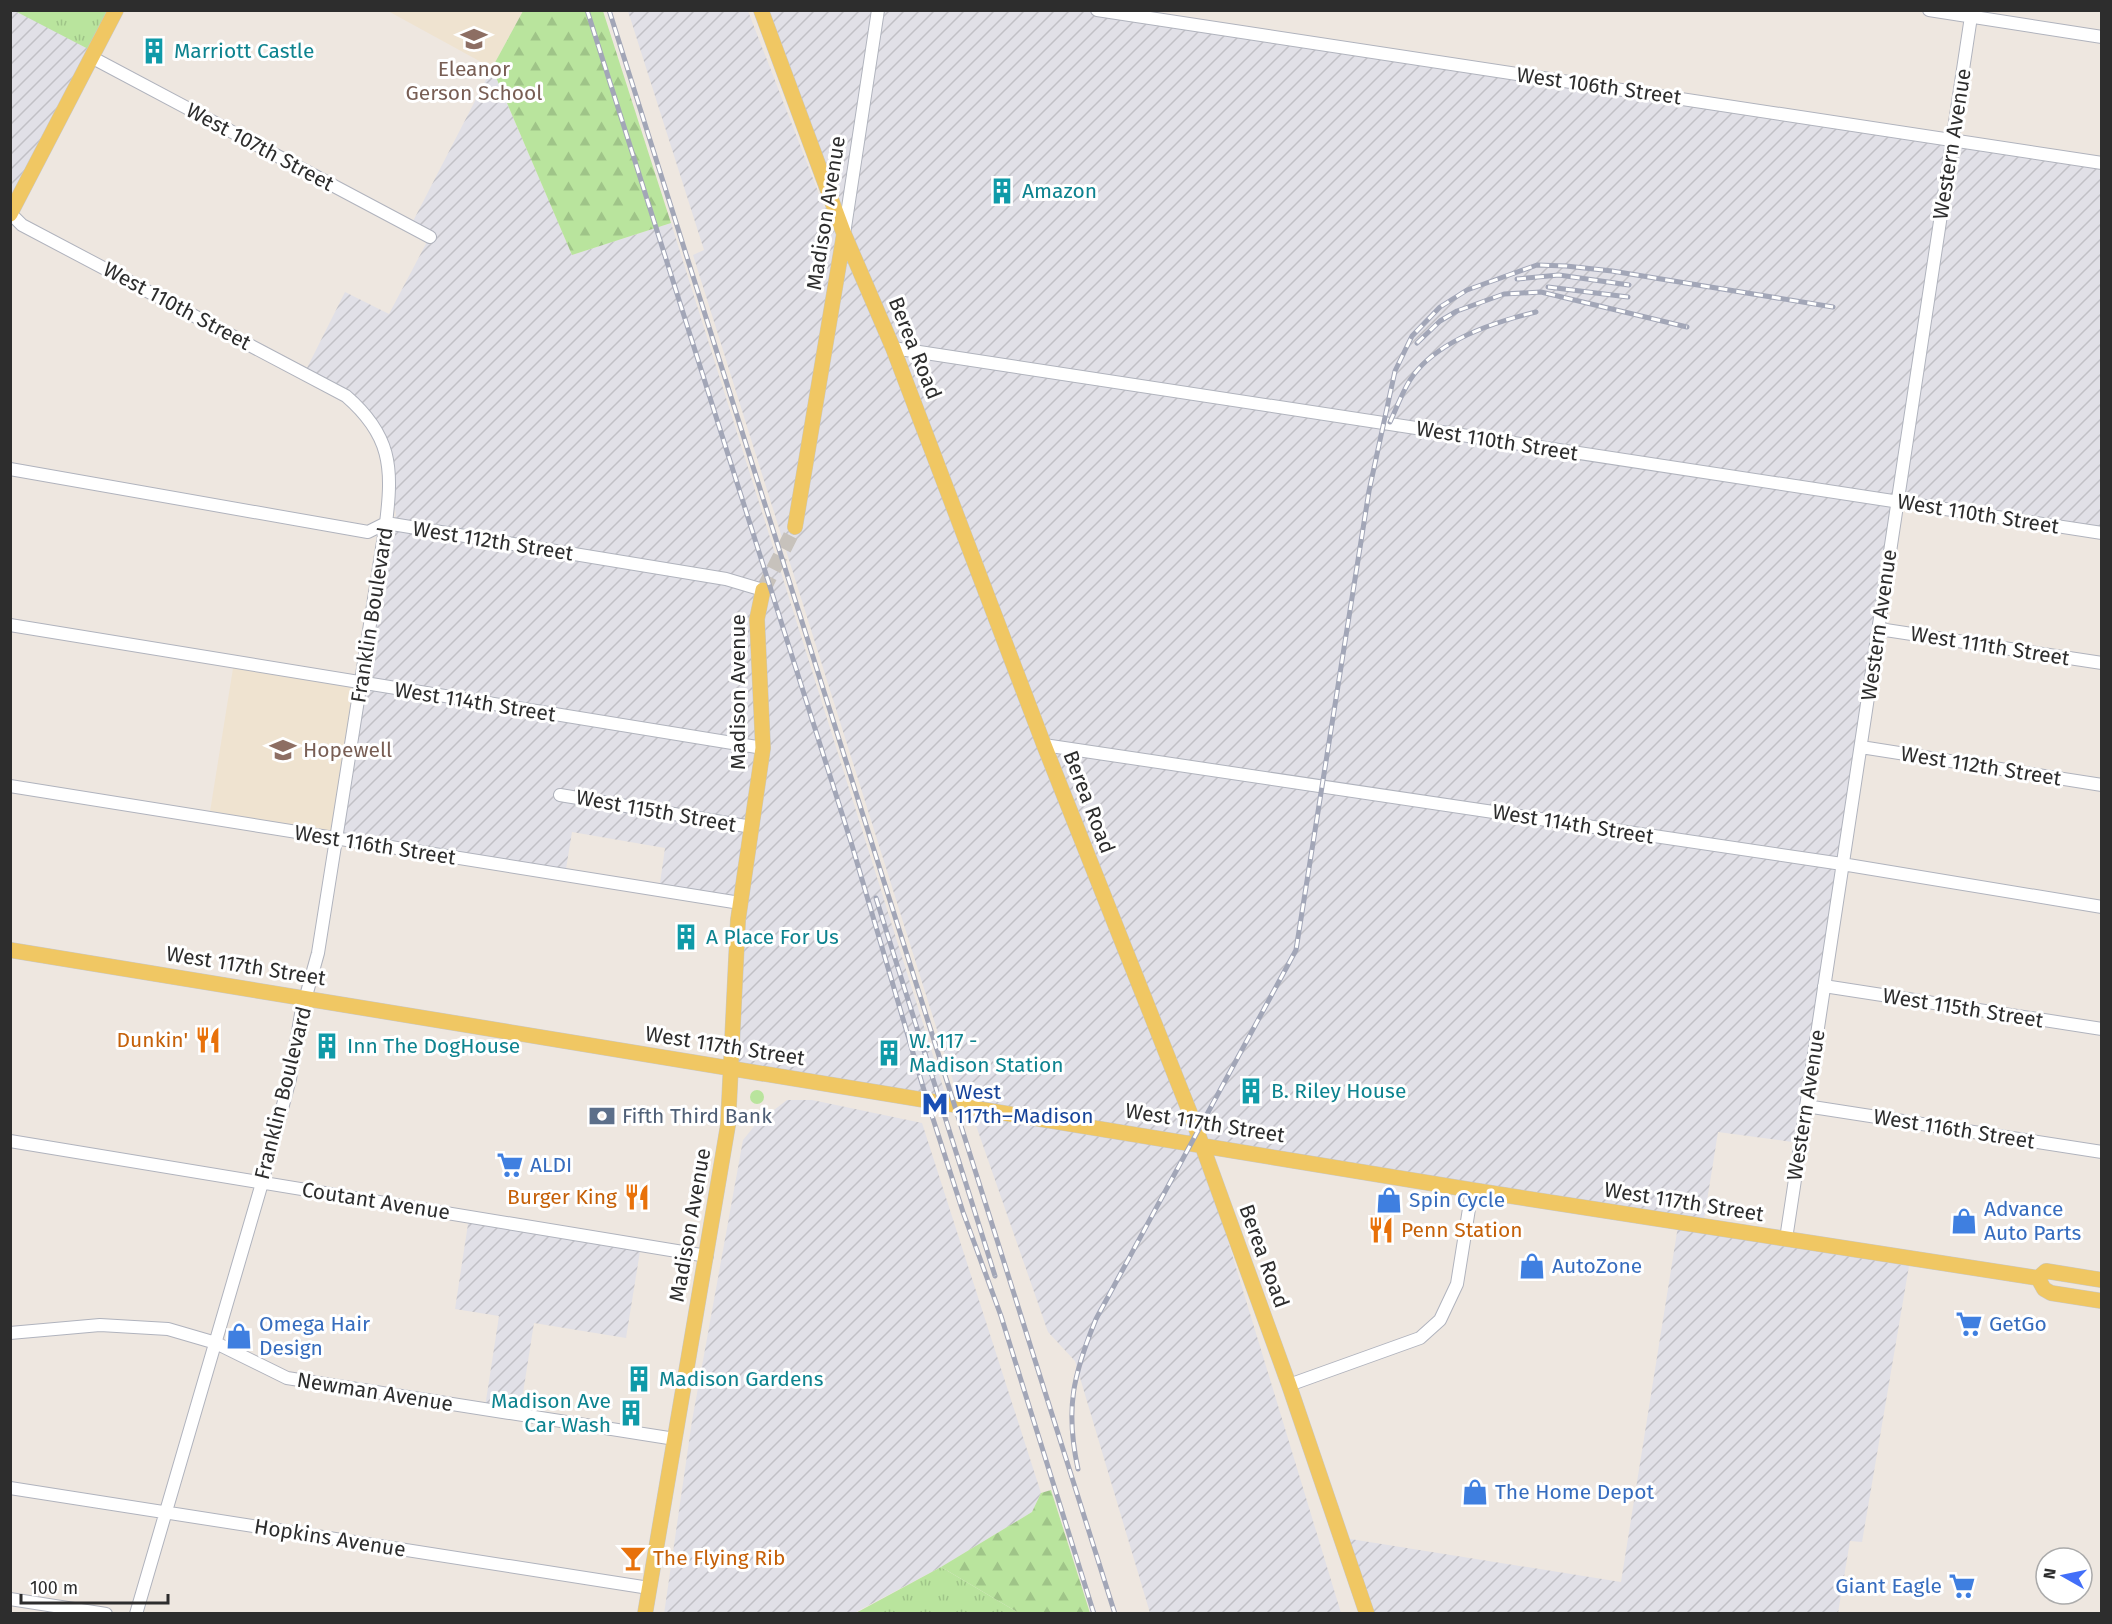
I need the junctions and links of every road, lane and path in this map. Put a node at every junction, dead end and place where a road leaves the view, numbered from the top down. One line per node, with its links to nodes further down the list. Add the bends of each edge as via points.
1 (116, 10): 8 (main road)
2 (761, 10): 12 (main road, Berea Road)
3 (878, 10): 12 (street, Madison Avenue)
4 (1097, 10): 9 (street, West 106th Street)
5 (1929, 10): 6 (street)
6 (1971, 14): 7 (street); 9 (street, Western Avenue)
7 (2102, 37)
8 (91, 57): 11 (main road); 13 (street, West 107th Street)
9 (1953, 139): 10 (street, West 106th Street); 17 (street, Western Avenue)
10 (2102, 163)
11 (11, 214): 15 (street, West 110th Street, via 22,225)
12 (844, 234): 14 (main road, Berea Road); 19 (main road, Madison Avenue)
13 (430, 237)
14 (894, 348): 17 (street, West 110th Street); 26 (main road, Berea Road)
15 (346, 396): 18 (street, Franklin Boulevard, via 372,422 387,455 391,484)
16 (10, 469): 18 (street, West 112th Street, via 368,532)
17 (1897, 502): 20 (street, West 110th Street); 23 (street, Western Avenue)
18 (386, 523): 21 (street, West 112th Street, via 726,579); 25 (street, Franklin Boulevard)
19 (795, 527)
20 (2102, 533)
21 (763, 590): 28 (main road, Madison Avenue, via 757,619)
22 (10, 625): 25 (street, West 114th Street)
23 (1879, 628): 24 (street, West 111th Street); 27 (street, Western Avenue)
24 (2102, 663)
25 (361, 683): 28 (street, West 114th Street); 33 (street, Franklin Boulevard)
26 (1044, 745): 34 (street, West 114th Street); 44 (main road, Berea Road)
27 (1861, 747): 29 (street, West 112th Street); 34 (street, Western Avenue)
28 (763, 748): 32 (main road, Madison Avenue)
29 (2102, 785)
30 (10, 786): 33 (street, West 116th Street)
31 (560, 795): 32 (street, West 115th Street)
32 (752, 827): 35 (main road, Madison Avenue)
33 (338, 839): 35 (street, West 116th Street); 39 (street, Franklin Boulevard, via 318,953)
34 (1842, 864): 36 (street, West 114th Street); 38 (street, Western Avenue)
35 (740, 903): 41 (main road, Madison Avenue)
36 (2102, 907)
37 (10, 950): 39 (main road, West 117th Street)
38 (1824, 986): 40 (street, West 115th Street); 42 (street, Western Avenue)
39 (306, 997): 41 (main road, West 117th Street); 46 (street, Franklin Boulevard, via 290,1079)
40 (2102, 1029)
41 (730, 1068): 44 (main road, West 117th Street); 49 (main road, Madison Avenue, via 728,1125)
42 (1806, 1106): 45 (street, West 116th Street); 48 (street, Western Avenue)
43 (10, 1141): 46 (street, Coutant Avenue)
44 (1201, 1144): 47 (main road, West 117th Street); 55 (main road, Berea Road)
45 (2102, 1152)
46 (262, 1183): 49 (street, Coutant Avenue); 54 (street, Franklin Boulevard)
47 (1472, 1190): 48 (main road, West 117th Street); 55 (street, via 1457,1284 1440,1320 1420,1338)
48 (1786, 1239): 50 (main road, West 117th Street)
49 (707, 1256): 56 (main road, Madison Avenue)
50 (2038, 1278): 51 (main road, West 117th Street, via 2046,1271); 52 (main road, West 117th Street, via 2051,1293)
51 (2102, 1280)
52 (2102, 1301)
53 (10, 1333): 54 (street, Newman Avenue, via 100,1325 168,1329)
54 (216, 1344): 56 (street, Newman Avenue, via 287,1378); 58 (street, Franklin Boulevard)
55 (1290, 1385): 64 (main road, Berea Road)
56 (675, 1439): 59 (main road, Madison Avenue)
57 (10, 1488): 58 (street, Hopkins Avenue)
58 (167, 1512): 59 (street, Hopkins Avenue); 62 (street, Franklin Boulevard)
59 (649, 1588): 63 (main road, Madison Avenue)
60 (10, 1599): 61 (street)
61 (106, 1614)
62 (136, 1614)
63 (645, 1614)
64 (1367, 1614)

